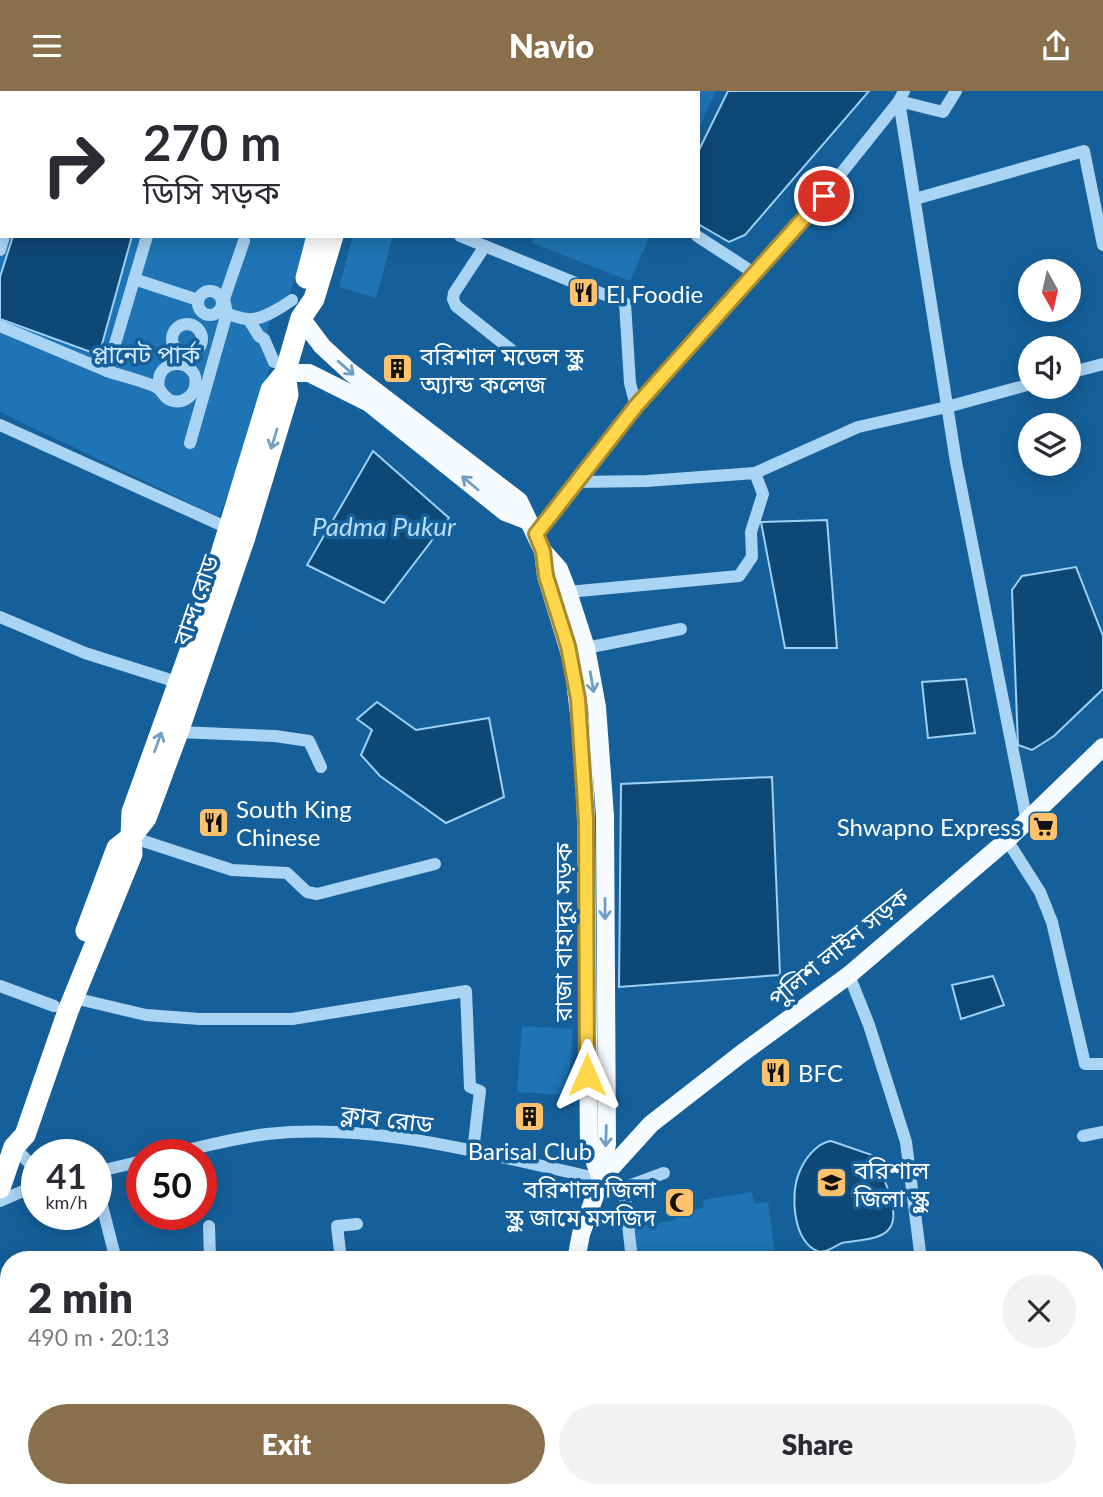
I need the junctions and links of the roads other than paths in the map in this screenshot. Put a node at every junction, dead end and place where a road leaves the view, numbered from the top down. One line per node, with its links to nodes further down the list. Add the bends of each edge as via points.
1 (956, 91): 2 (street, via 943,112)
2 (902, 96): 3 (street); 12 (street, via 824,196)
3 (915, 199): 10 (street, via 1084,151); 31 (street)
4 (146, 238): 13 (street)
5 (316, 238): 16 (highway, বান্দ রোড)
6 (332, 238): 16 (highway, বান্দ রোড, via 314,299)
7 (465, 238): 11 (street)
8 (700, 238): 12 (street)
9 (244, 241): 15 (street)
10 (1103, 245)
11 (485, 246): 22 (street, via 453,299); 30 (street, via 625,303 630,383)
12 (754, 273): 30 (street)
13 (134, 279): 14 (street); 27 (street)
14 (198, 300): 15 (street, via 210,291); 15 (street, via 204,314 212,315)
15 (223, 306): 17 (street); 20 (street)
16 (297, 309): 17 (street); 25 (highway, বান্দ রোড); 36 (main road, রাজা বাহাদুর সড়ক, one-way to 36, via 321,346 519,502)
17 (249, 320): 25 (street)
18 (0, 326): 27 (street)
19 (201, 343): 20 (street); 21 (street, via 189,353); 21 (street, via 196,326 181,324 172,335)
20 (218, 348): 33 (street)
21 (176, 349): 23 (street)
22 (514, 352)
23 (172, 364): 29 (street, via 159,376); 29 (street, via 184,365 194,373 194,391 185,400 173,401)
24 (1103, 364): 26 (street)
25 (279, 367): 36 (main road, one-way to 25, via 505,512 369,403 309,373); 37 (highway, বান্দ রোড); 44 (highway, বান্দ রোড, one-way to 44, via 288,395)
26 (1081, 370)
27 (107, 371): 29 (street)
28 (1018, 388): 31 (street)
29 (159, 389)
30 (636, 406): 35 (street)
31 (947, 407): 34 (street, via 858,427); 47 (street)
32 (0, 425): 37 (street)
33 (190, 443)
34 (755, 474): 35 (street); 39 (street, via 763,494 751,532 752,557 739,576)
35 (577, 482): 36 (street)
36 (531, 527): 38 (main road, রাজা বাহাদুর সড়ক)
37 (230, 529): 43 (highway, বান্দ রোড)
38 (543, 551): 39 (main road, রাজা বাহাদুর সড়ক, via 559,569); 62 (main road, রাজা বাহাদুর সড়ক, via 578,699 586,820 589,1146)
39 (568, 592): 42 (main road, রাজা বাহাদুর সড়ক)
40 (0, 617): 43 (street, via 85,653)
41 (681, 629): 42 (street)
42 (586, 648): 62 (main road, রাজা বাহাদুর সড়ক, one-way to 62, via 597,707 605,815 607,1144)
43 (180, 683): 48 (highway, বান্দ রোড, one-way to 43, via 132,812)
44 (178, 732): 46 (street, via 310,741); 48 (highway, বান্দ রোড, via 146,818)
45 (1103, 747): 47 (main road, পুলিশ লাইন সড়ক)
46 (321, 767)
47 (1027, 822): 49 (main road, পুলিশ লাইন সড়ক)
48 (131, 837): 50 (street, via 232,870 287,873 307,892 317,894); 53 (highway, বান্দ রোড, via 132,854)
49 (1007, 840): 51 (main road, পুলিশ লাইন সড়ক); 54 (street, via 1052,922 1085,1064)
50 (435, 864)
51 (849, 975): 62 (main road, পুলিশ লাইন সড়ক, via 651,1124); 76 (street, via 906,1142)
52 (0, 986): 53 (street)
53 (64, 1002): 58 (highway, বান্দ রোড, via 25,1135); 59 (street, via 146,1015 292,1019 466,991 470,1087 480,1091)
54 (1103, 1064)
55 (1103, 1132): 56 (street)
56 (1083, 1136)
57 (217, 1145): 59 (street, ক্লাব রোড, via 266,1135 367,1133)
58 (14, 1147): 60 (street); 64 (highway, বান্দ রোড)
59 (473, 1151): 62 (street, ক্লাব রোড)
60 (21, 1154)
61 (664, 1173): 65 (street)
62 (600, 1179): 74 (main road)
63 (652, 1185): 65 (street)
64 (0, 1188)
65 (623, 1189): 75 (street)
66 (21, 1192): 67 (street)
67 (0, 1201)
68 (357, 1224): 73 (street, via 337,1226)
69 (108, 1230): 71 (street)
70 (209, 1230): 72 (street)
71 (114, 1251)
72 (210, 1251)
73 (340, 1251)
74 (578, 1251)
75 (631, 1251)
76 (920, 1251)

